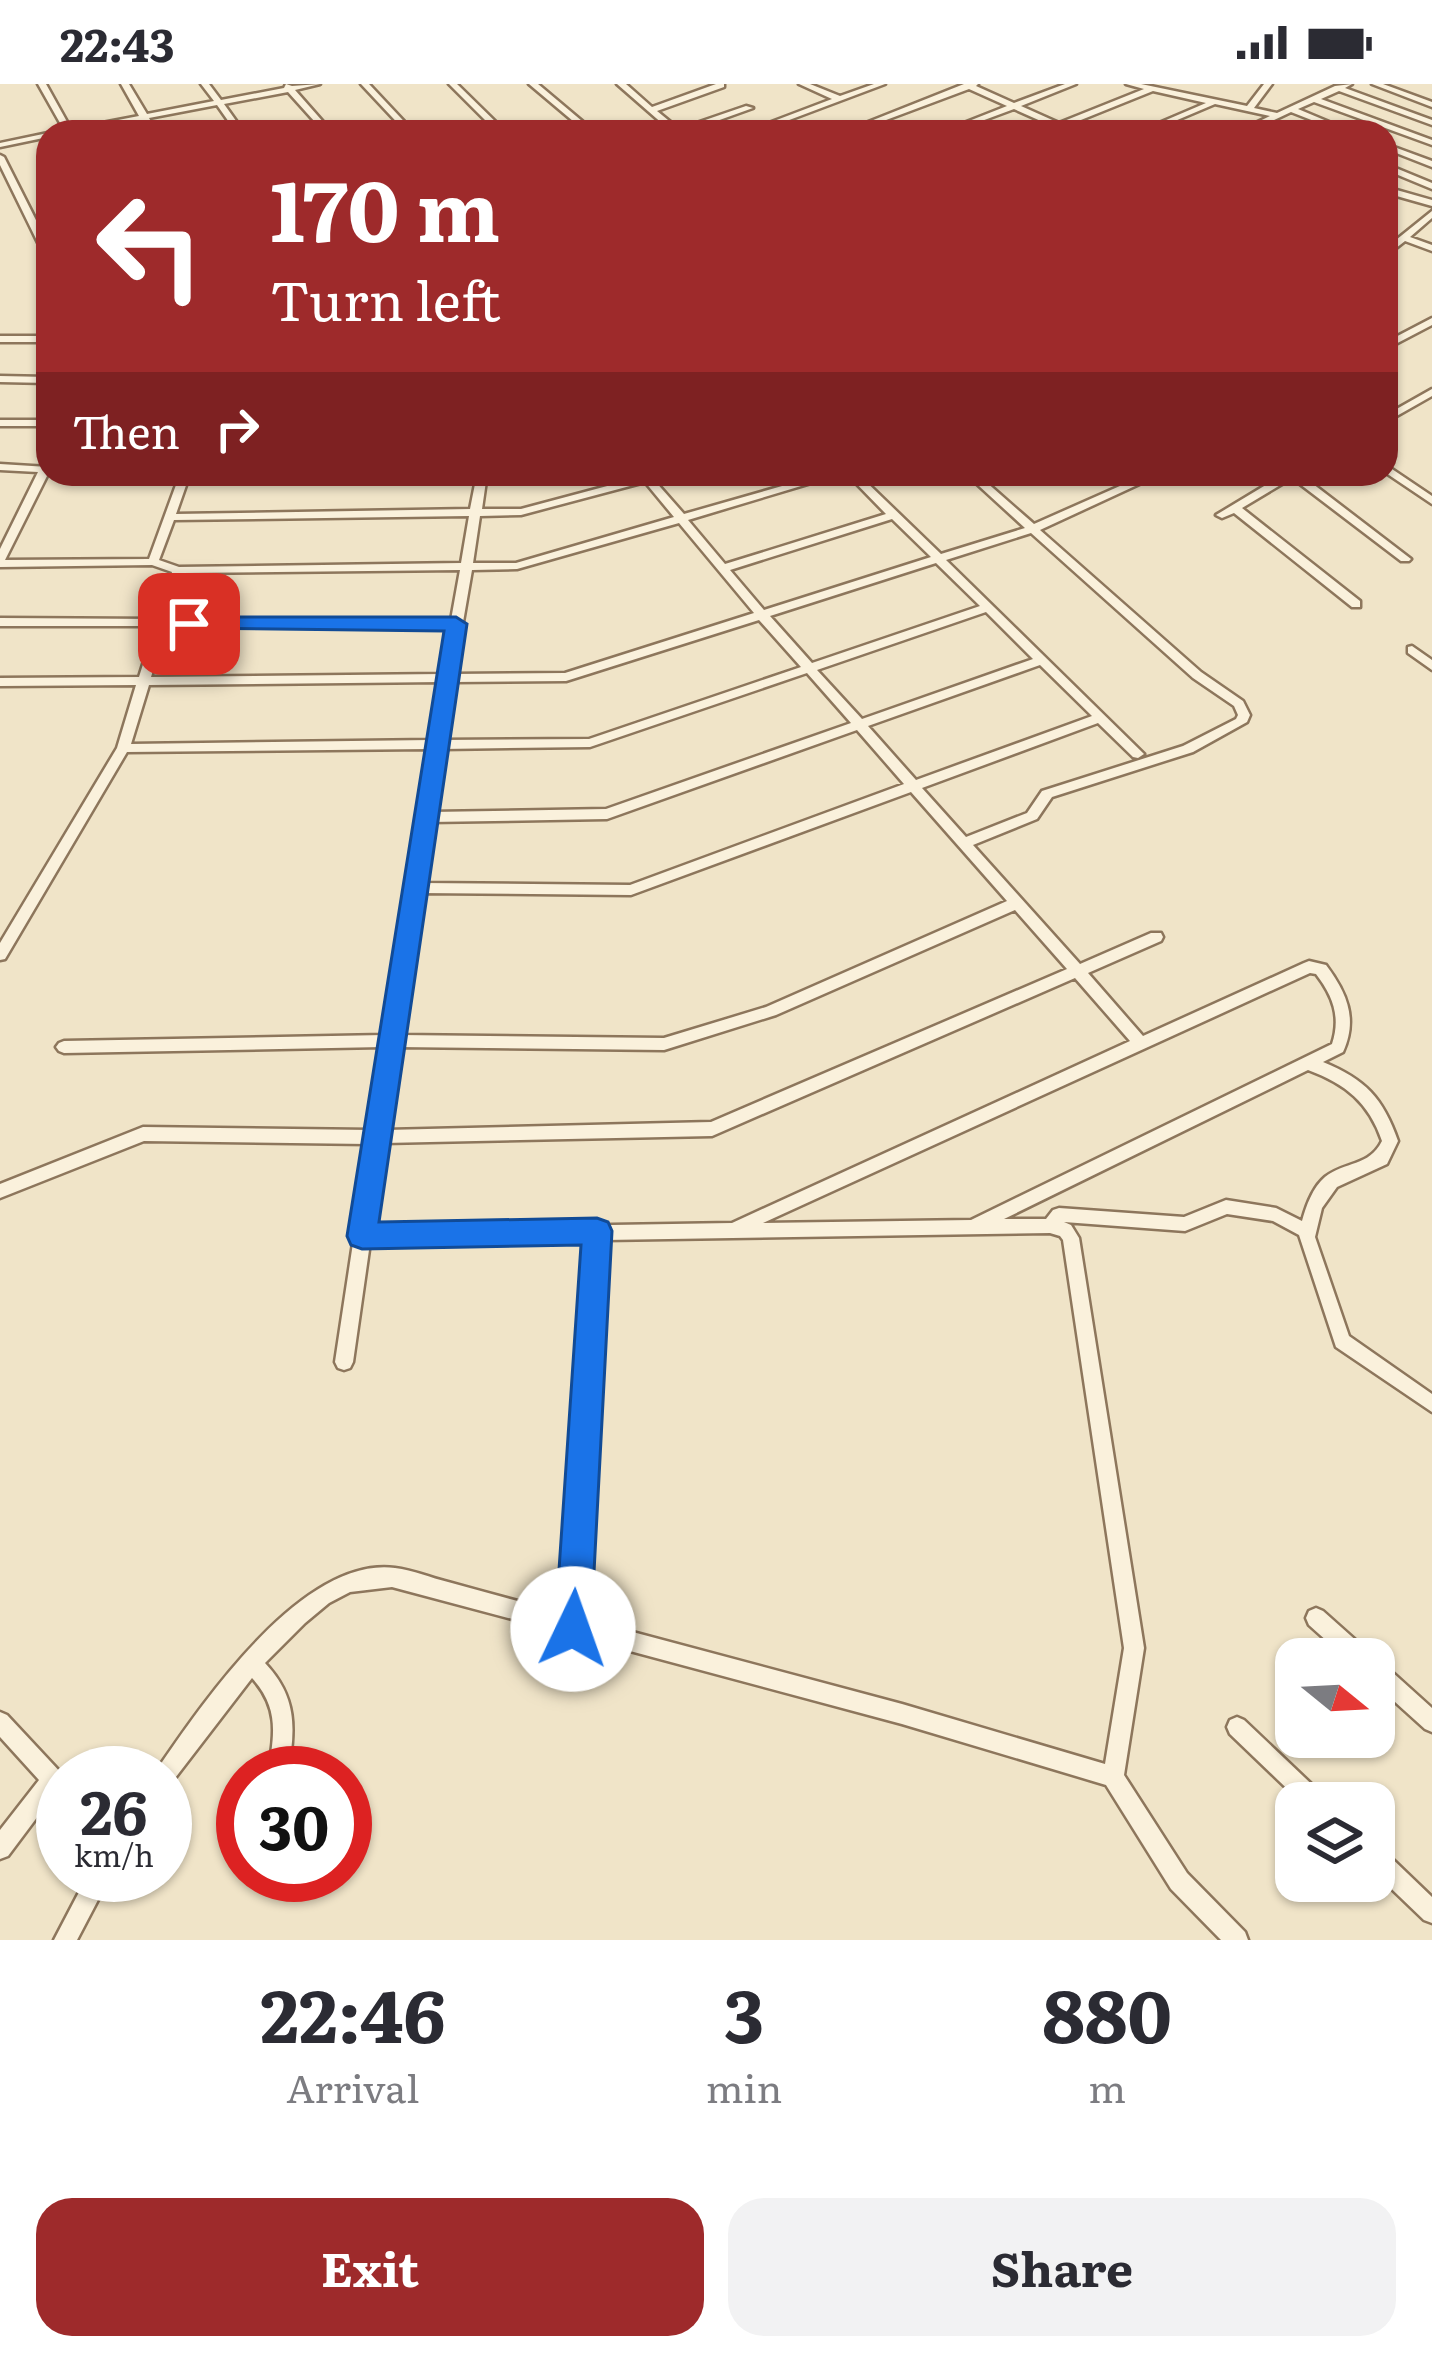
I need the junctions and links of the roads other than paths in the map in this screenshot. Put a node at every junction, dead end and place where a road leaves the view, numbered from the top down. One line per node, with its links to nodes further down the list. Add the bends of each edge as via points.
1 (43, 84): 35 (street)
2 (125, 84): 34 (street)
3 (205, 84): 26 (street)
4 (316, 84): 19 (street)
5 (365, 84): 40 (street)
6 (453, 84): 41 (street)
7 (533, 84): 42 (street)
8 (547, 84): 43 (street)
9 (621, 84): 32 (street)
10 (803, 84): 22 (street)
11 (881, 84): 22 (street)
12 (1072, 84): 28 (street)
13 (1130, 84): 20 (street)
14 (1268, 84): 30 (street)
15 (1376, 84): 25 (street)
16 (969, 85): 28 (street); 47 (street)
17 (721, 86): 32 (street)
18 (1343, 86): 23 (street); 55 (street)
19 (287, 87): 26 (street); 39 (street)
20 (1154, 88): 24 (street); 50 (street)
21 (1432, 93): 25 (street)
22 (839, 99): 46 (street)
23 (1313, 99): 31 (street); 54 (street)
24 (1218, 100): 30 (street); 51 (street)
25 (1418, 100): 27 (street)
26 (217, 103): 34 (street); 38 (street)
27 (1432, 105)
28 (1012, 106): 48 (street); 49 (street)
29 (749, 108): 45 (street)
30 (1250, 108): 33 (street)
31 (1290, 109): 33 (street); 53 (street)
32 (651, 110): 44 (street)
33 (1276, 115): 52 (street)
34 (145, 117): 36 (street); 37 (street)
35 (61, 120)
36 (129, 120)
37 (147, 120)
38 (230, 120)
39 (317, 120)
40 (399, 120)
41 (490, 120)
42 (579, 120)
43 (581, 120)
44 (663, 120)
45 (714, 120)
46 (782, 120)
47 (878, 120)
48 (976, 120)
49 (1045, 120)
50 (1074, 120)
51 (1170, 120)
52 (1266, 120)
53 (1318, 120)
54 (1370, 120)
55 (1432, 123)
56 (1398, 130): 58 (street)
57 (36, 138): 59 (street)
58 (1432, 143)
59 (0, 145)
60 (1398, 151): 62 (street)
61 (0, 157): 69 (street)
62 (1432, 164)
63 (1398, 172): 64 (street)
64 (1432, 186)
65 (1398, 198): 67 (street)
66 (1398, 200): 68 (street)
67 (1432, 203)
68 (1432, 214): 70 (street)
69 (36, 229)
70 (1408, 239): 71 (street); 72 (street)
71 (1398, 246)
72 (1432, 248)
73 (1432, 321): 76 (street)
74 (0, 339): 75 (street)
75 (36, 339)
76 (1398, 339)
77 (0, 379): 78 (street)
78 (36, 380)
79 (1432, 392): 80 (street)
80 (1398, 412)
81 (0, 423): 82 (street)
82 (36, 423)
83 (0, 467): 84 (street)
84 (36, 469)
85 (1398, 477): 97 (street)
86 (36, 486): 100 (street)
87 (181, 486): 104 (street)
88 (480, 486): 101 (street)
89 (616, 486): 101 (street, via 543,508)
90 (660, 486): 105 (street)
91 (796, 486): 105 (street)
92 (864, 486): 102 (street)
93 (984, 486): 106 (street)
94 (1129, 486): 106 (street)
95 (1273, 486): 98 (street)
96 (1309, 486): 108 (street)
97 (1432, 501)
98 (1235, 508): 103 (street); 114 (street)
99 (0, 514): 100 (street)
100 (20, 514): 109 (street)
101 (474, 514): 104 (street); 111 (street)
102 (894, 515): 107 (street); 112 (street)
103 (1222, 515)
104 (169, 517): 110 (street)
105 (683, 520): 111 (street, via 540,562); 112 (street)
106 (1032, 529): 107 (street); 134 (street, via 1244,715 1187,748 1046,794 1032,816)
107 (938, 558): 115 (street); 116 (street)
108 (1405, 559)
109 (0, 562): 110 (street)
110 (153, 562): 113 (street)
111 (464, 568): 113 (street); 119 (street)
112 (723, 568): 116 (street)
113 (178, 570): 117 (street)
114 (1356, 604)
115 (988, 607): 121 (street); 123 (street)
116 (762, 615): 123 (street); 124 (street, via 566,677)
117 (161, 621): 118 (street); 119 (street); 125 (street)
118 (0, 622)
119 (456, 624): 124 (street)
120 (1412, 650): 122 (street)
121 (1042, 660): 127 (street); 128 (street)
122 (1432, 666)
123 (810, 669): 128 (street); 129 (street, via 590,743)
124 (448, 678): 125 (street); 129 (street)
125 (142, 680): 126 (street); 130 (street)
126 (0, 682)
127 (1101, 717): 131 (street); 132 (street)
128 (859, 725): 132 (street); 133 (street, via 607,814)
129 (437, 745): 130 (street); 133 (street)
130 (123, 748): 138 (street)
131 (1138, 754)
132 (913, 785): 134 (street); 135 (street, via 631,890)
133 (424, 818): 135 (street)
134 (964, 843): 136 (street)
135 (415, 888): 140 (street)
136 (1017, 903): 139 (street); 140 (street, via 771,1011 664,1044)
137 (1156, 937): 139 (street)
138 (0, 955)
139 (1079, 973): 141 (street); 144 (street, via 712,1129)
140 (391, 1041): 142 (street); 144 (street)
141 (1141, 1043): 143 (street, via 1309,967 1335,987 1346,1018 1338,1048); 148 (street)
142 (64, 1046)
143 (1308, 1063): 147 (street); 150 (street, via 1365,1090 1390,1141 1381,1160 1331,1182)
144 (375, 1137): 145 (street, via 143,1134); 151 (street)
145 (0, 1191)
146 (1050, 1226): 147 (street); 150 (street, via 1059,1215 1185,1223 1226,1207 1276,1215); 165 (street, via 1071,1238 1134,1648)
147 (973, 1227): 148 (street)
148 (731, 1230): 149 (street)
149 (597, 1231): 151 (street); 155 (street)
150 (1308, 1232): 153 (street, via 1342,1341)
151 (362, 1236): 152 (street)
152 (344, 1362)
153 (1432, 1404)
154 (1316, 1618): 156 (street)
155 (573, 1629): 157 (street, via 392,1576 345,1584 302,1609); 165 (street)
156 (1338, 1638)
157 (254, 1665): 162 (street); 163 (street, via 279,1690)
158 (1395, 1689): 160 (street)
159 (0, 1722): 164 (street)
160 (1432, 1722)
161 (1237, 1726): 166 (street)
162 (186, 1746)
163 (280, 1746)
164 (36, 1762)
165 (1113, 1777): 173 (street, via 1179,1881)
166 (1295, 1782)
167 (36, 1809): 168 (street)
168 (0, 1849)
169 (1395, 1877): 171 (street)
170 (85, 1902): 172 (street)
171 (1432, 1912)
172 (64, 1940)
173 (1237, 1940)

